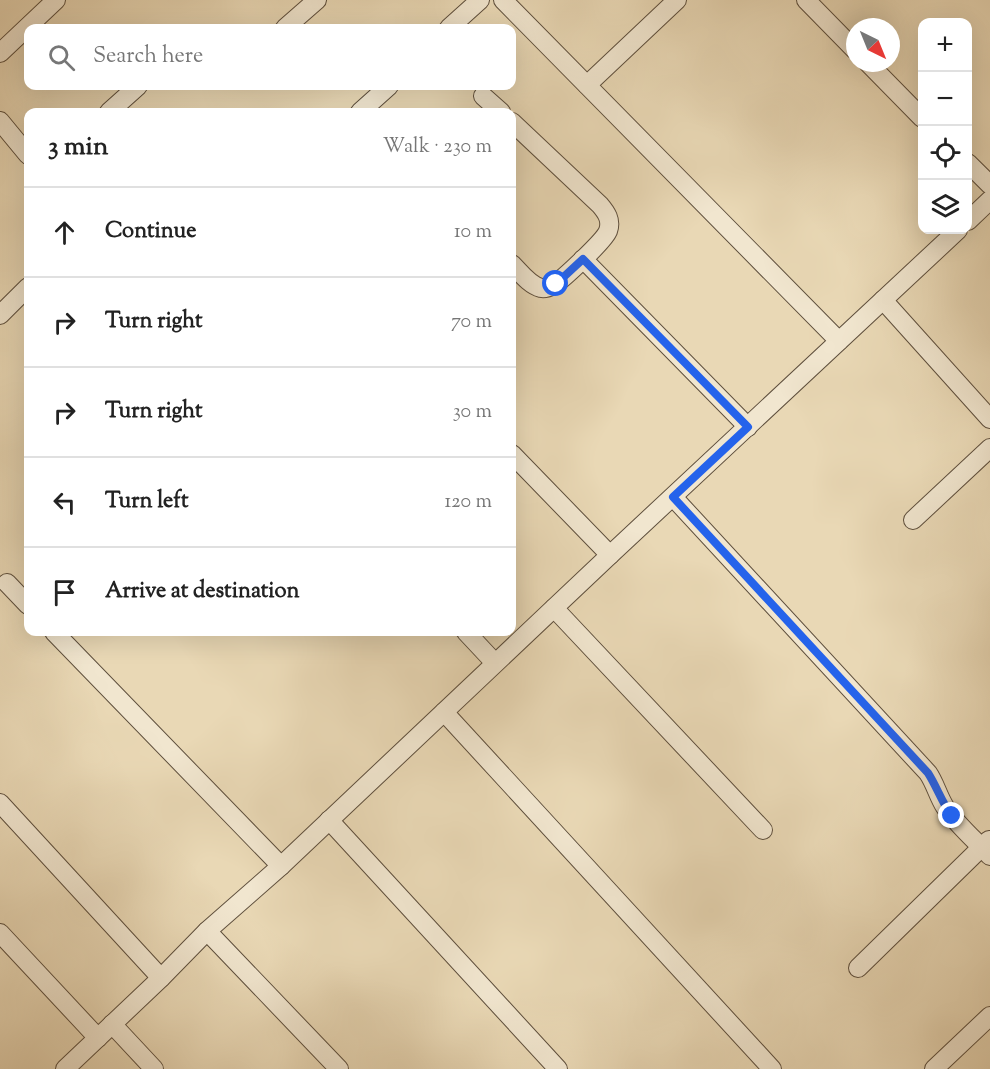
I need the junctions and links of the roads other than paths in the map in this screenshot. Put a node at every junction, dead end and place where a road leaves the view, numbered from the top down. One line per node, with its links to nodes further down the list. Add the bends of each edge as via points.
1 (56, 0): 7 (street)
2 (317, 0): 8 (street)
3 (480, 0): 9 (street)
4 (503, 0): 14 (street)
5 (677, 0): 14 (street)
6 (806, 0): 11 (street)
7 (31, 24)
8 (290, 24)
9 (453, 24)
10 (24, 30): 12 (street)
11 (846, 41)
12 (0, 53)
13 (877, 72): 21 (street)
14 (587, 85): 35 (street)
15 (134, 90): 18 (street)
16 (385, 90): 19 (street)
17 (483, 96): 20 (street)
18 (113, 108)
19 (364, 108)
20 (496, 108)
21 (918, 113)
22 (0, 120): 24 (street)
23 (516, 126): 30 (street, via 606,212 608,230)
24 (24, 150)
25 (972, 167): 26 (street)
26 (990, 185)
27 (990, 200): 28 (street)
28 (972, 217)
29 (954, 234): 33 (street)
30 (583, 259): 31 (street, via 548,288 533,285); 37 (street)
31 (516, 268)
32 (24, 291): 34 (street)
33 (883, 300): 35 (street); 36 (street)
34 (0, 315)
35 (839, 341): 37 (street)
36 (990, 419)
37 (748, 427): 40 (street)
38 (990, 448): 41 (street)
39 (516, 458): 42 (street)
40 (673, 497): 42 (street); 53 (street, via 928,773 944,806)
41 (913, 520)
42 (610, 555): 45 (street)
43 (7, 583): 44 (street)
44 (24, 601)
45 (554, 608): 48 (street); 52 (street)
46 (58, 636): 54 (street)
47 (470, 636): 48 (street)
48 (495, 663): 49 (street)
49 (444, 712): 51 (street); 62 (street)
50 (0, 803): 58 (street)
51 (330, 820): 54 (street); 66 (street)
52 (763, 830)
53 (987, 847): 57 (street)
54 (280, 866): 55 (street)
55 (207, 932): 58 (street); 65 (street)
56 (0, 933): 61 (street)
57 (858, 968)
58 (161, 978): 60 (street)
59 (990, 1016): 67 (street)
60 (112, 1024): 61 (street); 64 (street)
61 (98, 1038): 63 (street)
62 (767, 1067)
63 (65, 1069)
64 (154, 1069)
65 (339, 1069)
66 (558, 1069)
67 (934, 1069)

